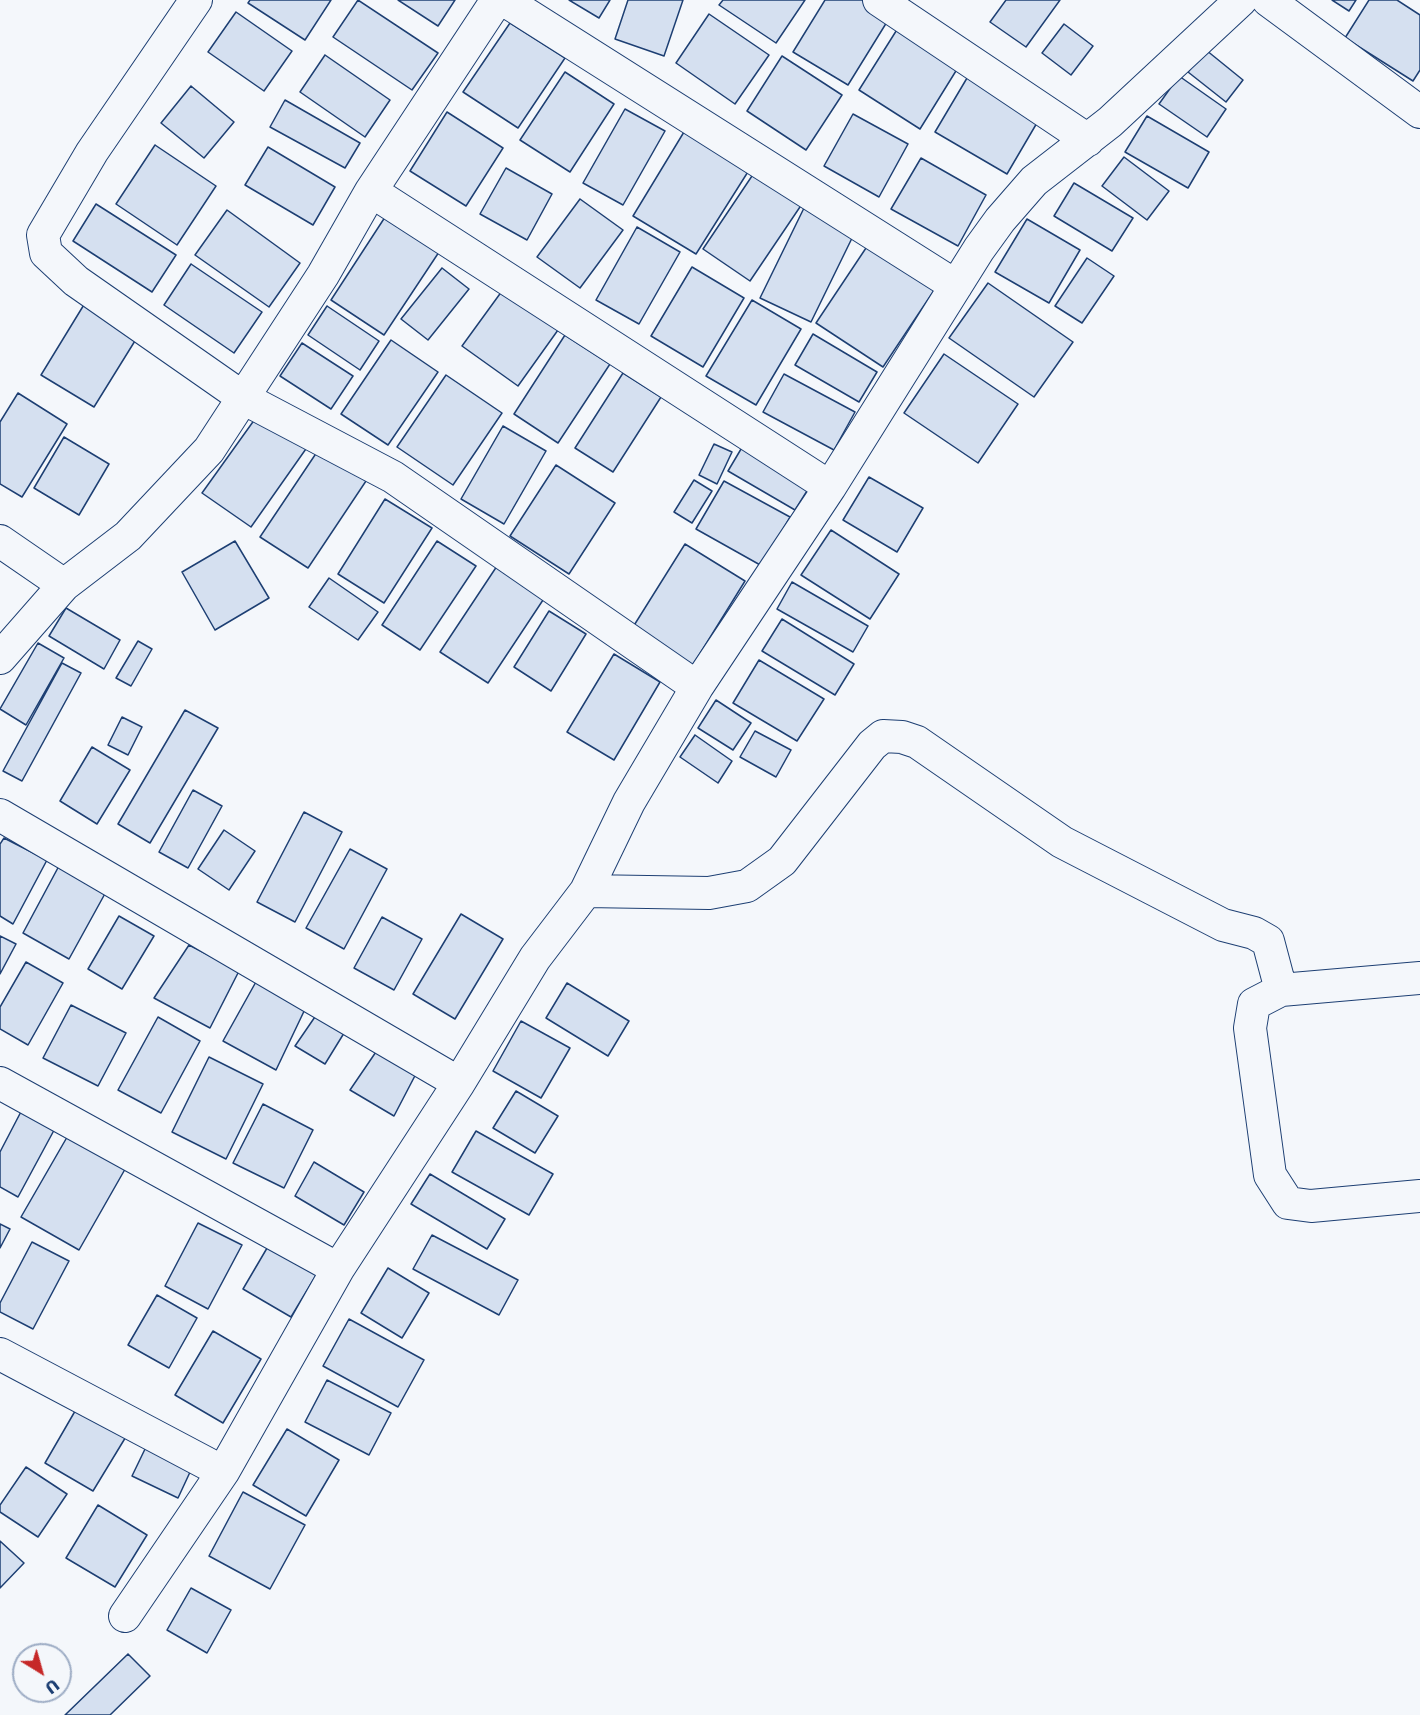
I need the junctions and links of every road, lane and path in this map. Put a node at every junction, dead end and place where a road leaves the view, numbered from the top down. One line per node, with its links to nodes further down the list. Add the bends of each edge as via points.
1 (196, 0): 11 (street, via 92,152 43,235 43,245 46,253 76,281)
2 (497, 0): 9 (street)
3 (504, 0): 10 (street)
4 (879, 0): 8 (street)
5 (1241, 0): 8 (street)
6 (1268, 0): 7 (street)
7 (1420, 112)
8 (1088, 140): 10 (street, via 1034,181 1000,220)
9 (371, 191): 11 (street); 12 (street)
10 (956, 286): 12 (street)
11 (245, 399): 14 (street, via 209,450 153,512); 16 (street, via 393,477)
12 (830, 487): 16 (street)
13 (0, 541): 14 (street)
14 (64, 585): 15 (street)
15 (0, 658)
16 (697, 687): 18 (street, via 628,802)
17 (0, 815): 22 (street)
18 (586, 891): 20 (street, via 709,893 747,886 782,861 872,745 883,736 902,737 917,742 1062,842 1223,925 1268,941); 22 (street, via 535,957)
19 (1420, 978): 20 (street)
20 (1281, 990): 23 (street, via 1254,1004 1250,1028 1270,1175 1288,1203 1311,1206)
21 (0, 1083): 24 (street)
22 (459, 1083): 24 (street)
23 (1420, 1196)
24 (338, 1269): 26 (street)
25 (0, 1353): 26 (street)
26 (223, 1473): 27 (street)
27 (125, 1616)

